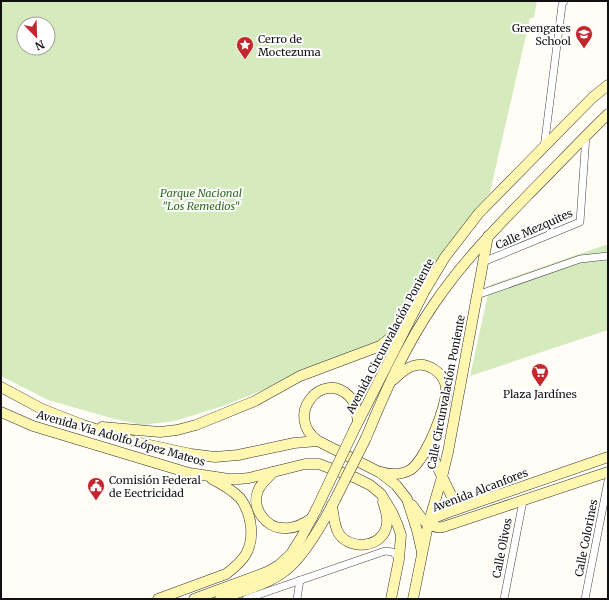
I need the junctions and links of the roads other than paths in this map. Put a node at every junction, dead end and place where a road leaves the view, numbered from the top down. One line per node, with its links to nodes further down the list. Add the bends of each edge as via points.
1 (564, 1): 5 (street)
2 (608, 85): 5 (main road, Avenida Circunvalación Poniente)
3 (608, 114): 4 (main road, Avenida Circunvalación Poniente)
4 (586, 135): 6 (main road, Avenida Circunvalación Poniente); 8 (street, Calle Mezquites, via 580,222)
5 (544, 148): 10 (main road, Avenida Circunvalación Poniente, via 475,218 445,257)
6 (488, 236): 8 (main road, Calle Circunvalación Poniente); 11 (main road, Avenida Circunvalación Poniente, via 434,304 408,345)
7 (608, 256): 9 (street, via 580,259)
8 (483, 262): 9 (main road, Calle Circunvalación Poniente)
9 (477, 295): 22 (main road, Calle Circunvalación Poniente)
10 (408, 323): 14 (main road, via 380,346 300,376 254,401 196,425 160,432); 15 (main road, Avenida Circunvalación Poniente)
11 (389, 384): 16 (main road, via 413,365 421,364 438,372 444,380 446,396 444,408); 28 (main road, Avenida Circunvalación Poniente, bridge)
12 (1, 387): 14 (main road, Avenida Via Adolfo López Mateos, via 42,409)
13 (1, 412): 21 (main road, Avenida Via Adolfo López Mateos, via 33,426)
14 (84, 425): 17 (main road, Avenida Via Adolfo López Mateos, via 136,442 215,457)
15 (356, 426): 17 (main road, via 356,408 352,399 338,389 321,390 305,404 303,414 305,426); 29 (main road, Avenida Circunvalación Poniente, bridge)
16 (431, 438): 20 (main road, via 424,455 412,469 398,474); 22 (main road, via 432,454)
17 (318, 441): 20 (main road)
18 (608, 457): 27 (main road, Avenida Alcanfores)
19 (273, 472): 21 (main road, Avenida Via Adolfo López Mateos, via 239,479); 24 (main road, Avenida Via Adolfo López Mateos, via 305,464 319,464 356,478); 29 (main road, via 258,491 257,505 262,518 273,526 291,528 306,522)
20 (379, 472): 25 (main road, via 396,485)
21 (207, 476): 34 (main road, via 229,489 246,507 251,532 250,546 241,561 226,574)
22 (442, 477): 27 (main road, via 451,495 456,499); 30 (main road, Calle Circunvalación Poniente)
23 (606, 477): 26 (main road, Avenida Alcanfores); 42 (street, Calle Colorines)
24 (381, 494): 28 (main road, via 387,522 385,530 380,539 363,546 343,538 337,530); 32 (main road, Avenida Via Adolfo López Mateos, via 400,530)
25 (407, 499): 30 (main road); 31 (main road)
26 (522, 501): 30 (main road, Avenida Alcanfores, via 448,526 438,528); 41 (street, Calle Olivos)
27 (476, 502): 30 (main road, Avenida Alcanfores, via 436,517)
28 (334, 503): 36 (main road, via 297,560 286,570 272,579)
29 (314, 514): 35 (main road, via 291,554 279,565)
30 (428, 525): 31 (main road, Calle Circunvalación Poniente)
31 (422, 552): 40 (main road)
32 (399, 559): 33 (street, via 393,552 386,551); 39 (main road, Avenida Via Adolfo López Mateos)
33 (300, 580): 37 (street); 38 (street)
34 (158, 599)
35 (194, 599)
36 (220, 599)
37 (246, 599)
38 (297, 599)
39 (391, 599)
40 (413, 599)
41 (504, 599)
42 (585, 599)

